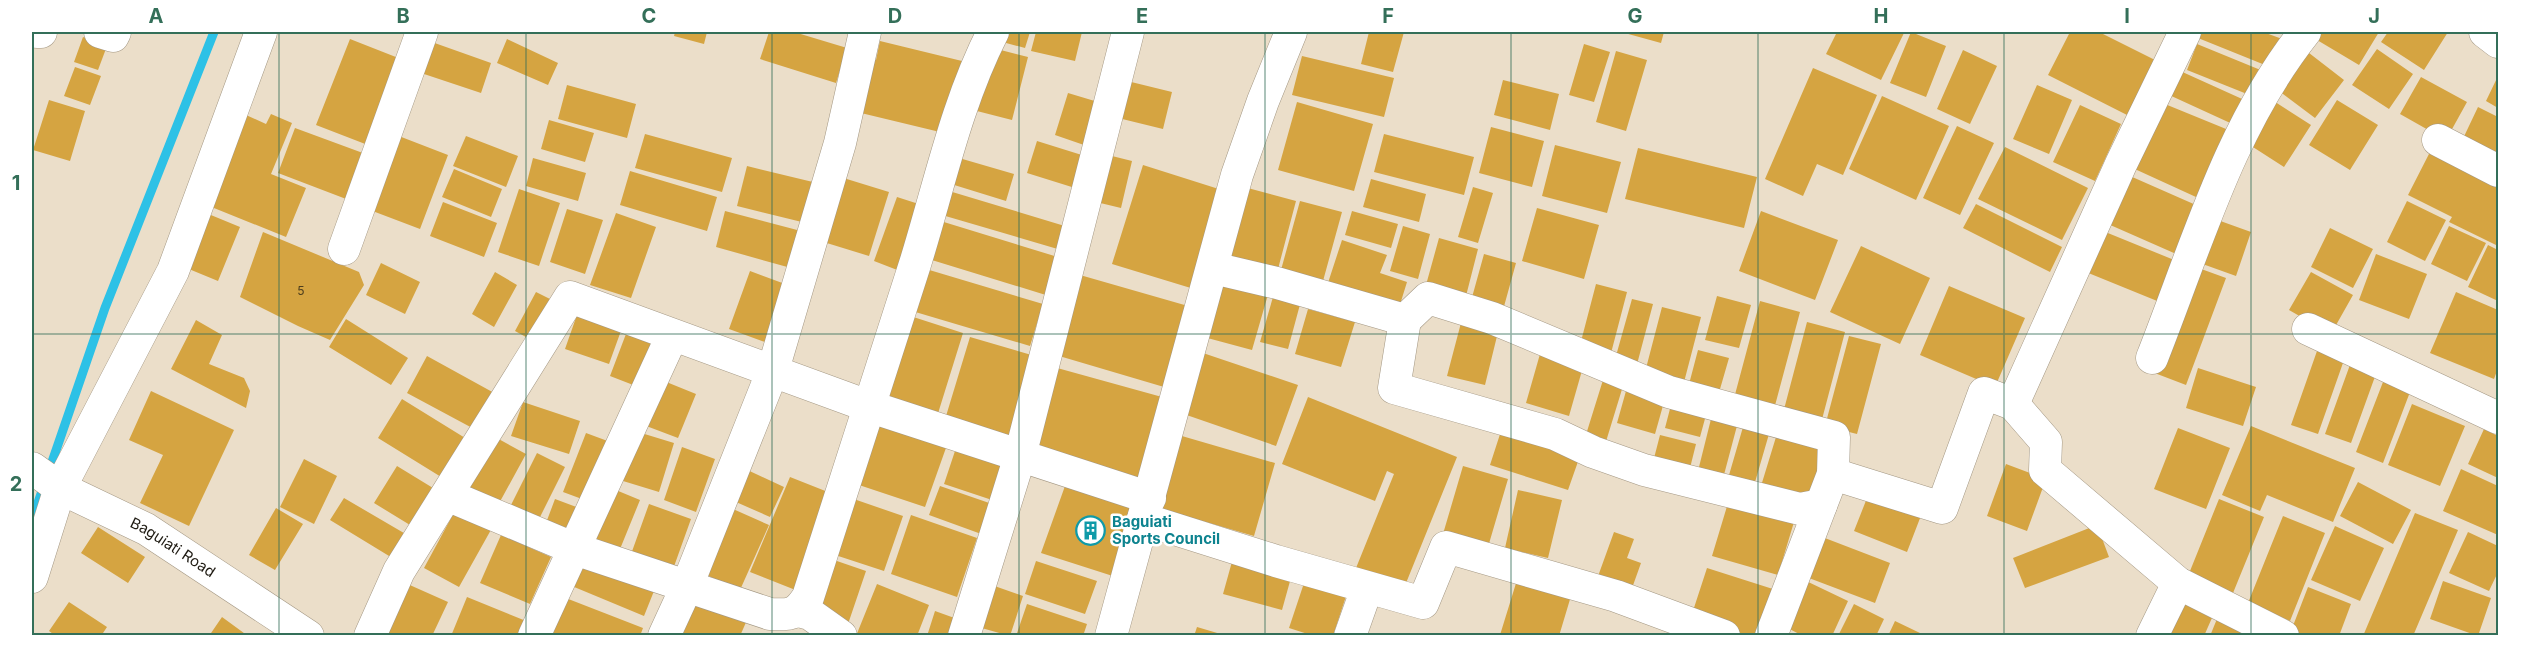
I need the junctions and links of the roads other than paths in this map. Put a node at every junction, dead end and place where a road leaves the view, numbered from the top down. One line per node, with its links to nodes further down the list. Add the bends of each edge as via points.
1 (100, 32): 2 (street, via 113,36)
2 (115, 32)
3 (261, 32): 28 (street, via 173,271)
4 (422, 32): 15 (street)
5 (865, 32): 21 (street, via 840,143)
6 (993, 32): 23 (street, via 967,92)
7 (1128, 32): 25 (street)
8 (1291, 32): 16 (street, via 1237,175)
9 (2185, 32): 22 (street)
10 (2305, 32): 20 (street, via 2277,68 2233,151)
11 (2485, 32): 12 (street)
12 (2499, 42)
13 (2438, 140): 14 (street)
14 (2499, 171)
15 (344, 249)
16 (1213, 268): 17 (street); 31 (street)
17 (1405, 320): 27 (street, via 1428,298 1492,318 1669,392 1834,437); 30 (street, via 1395,388 1555,434 1644,470 1800,509)
18 (2308, 329): 24 (street)
19 (672, 336): 21 (street); 29 (street, via 570,297); 32 (street)
20 (2152, 358)
21 (773, 370): 23 (street); 35 (street)
22 (2013, 405): 27 (street, via 1984,393 1942,508); 34 (street, via 2046,442 2045,470)
23 (868, 406): 25 (street); 37 (street, via 808,597)
24 (2499, 418)
25 (1020, 456): 31 (street); 43 (street)
26 (32, 468): 28 (street, Baguiati Road)
27 (1833, 474): 30 (street)
28 (60, 488): 33 (street); 38 (street, Baguiati Road, via 146,529)
29 (447, 495): 32 (street); 39 (street, via 399,571)
30 (1821, 505): 47 (street)
31 (1147, 508): 36 (street); 44 (street)
32 (575, 549): 35 (street); 40 (street)
33 (32, 577)
34 (2178, 583): 48 (street); 49 (street)
35 (687, 586): 37 (street, via 770,615); 41 (street)
36 (1367, 588): 45 (street); 46 (street, via 1423,603 1446,547 1616,596)
37 (799, 611): 42 (street)
38 (308, 636)
39 (370, 636)
40 (534, 636)
41 (664, 636)
42 (841, 636)
43 (964, 636)
44 (1111, 636)
45 (1350, 636)
46 (1724, 636)
47 (1771, 636)
48 (2152, 636)
49 (2283, 636)

